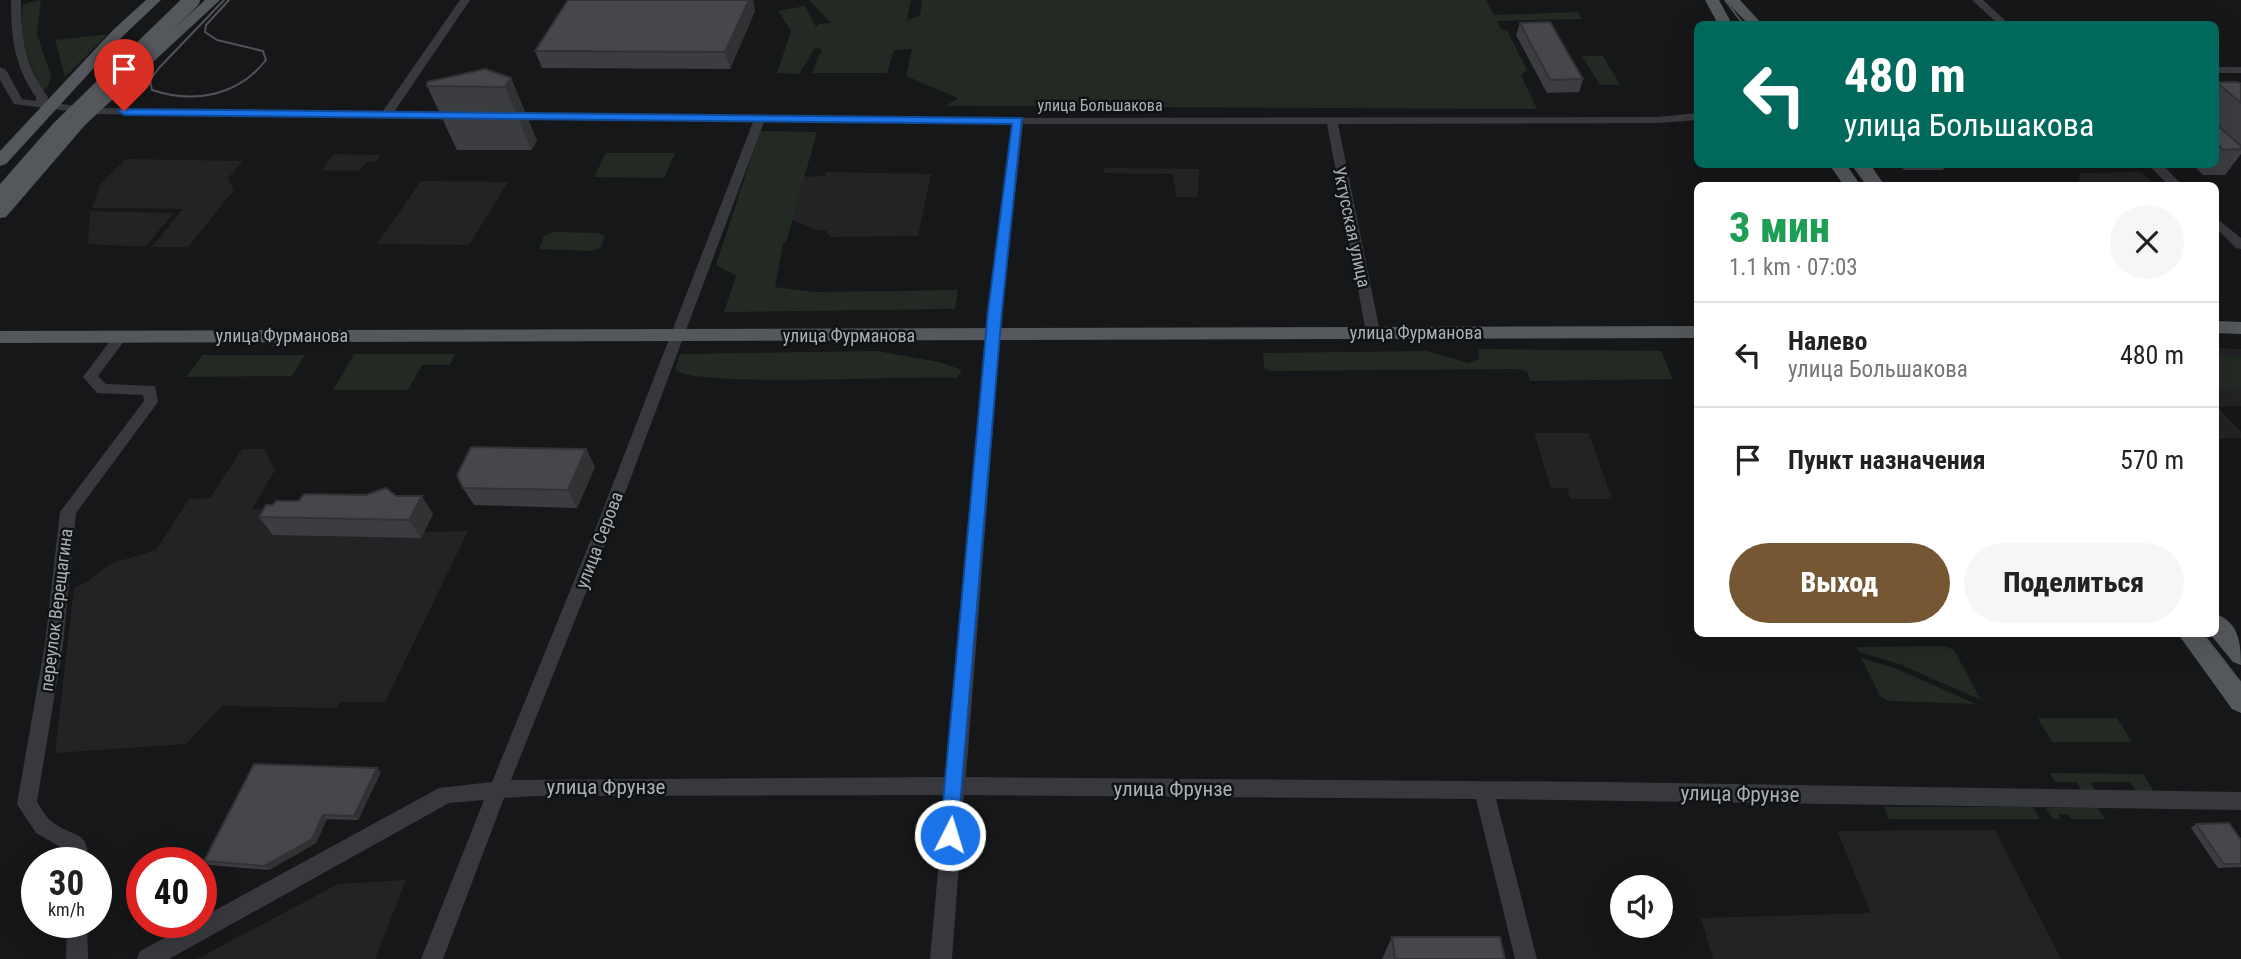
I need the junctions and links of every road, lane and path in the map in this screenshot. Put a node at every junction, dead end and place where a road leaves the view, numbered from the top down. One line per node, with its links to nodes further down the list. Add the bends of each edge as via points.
1 (16, 0): 16 (street, via 16,45 22,71)
2 (181, 0): 27 (main road, via 43,130)
3 (192, 0): 29 (main road, bridge, via 58,130)
4 (213, 0): 17 (main road)
5 (465, 0): 18 (street)
6 (1712, 0): 10 (main road)
7 (1732, 0): 11 (main road)
8 (1978, 0): 12 (street)
9 (150, 3): 16 (main road)
10 (1723, 21)
11 (1752, 21)
12 (2001, 21)
13 (0, 70): 16 (street, via 18,102)
14 (2219, 70): 15 (street)
15 (2241, 70)
16 (46, 106): 17 (street); 25 (main road)
17 (92, 111): 18 (street); 30 (main road)
18 (387, 115): 19 (street)
19 (474, 116)
20 (488, 116): 22 (street, улица Большакова)
21 (1694, 116): 24 (street, улица Большакова)
22 (760, 118): 23 (street, улица Большакова); 37 (street, улица Серова)
23 (1018, 121): 24 (street, улица Большакова); 38 (street)
24 (1332, 122): 35 (street, Уктусская улица)
25 (1, 159)
26 (2158, 168): 28 (street)
27 (0, 178)
28 (2173, 182)
29 (0, 196)
30 (0, 213)
31 (2219, 225): 32 (street)
32 (2241, 245)
33 (2219, 327): 34 (main road)
34 (2241, 328)
35 (1373, 332): 36 (main road, улица Фурманова); 38 (main road, улица Фурманова)
36 (1694, 332)
37 (678, 334): 38 (main road, улица Фурманова); 39 (main road, улица Фурманова); 46 (street, улица Серова)
38 (994, 334): 45 (street)
39 (121, 336): 40 (main road, улица Фурманова); 49 (street, переулок Верещагина, via 90,377 102,389 149,390 151,402 68,512 54,644 27,804 43,827)
40 (0, 337)
41 (2219, 628): 43 (main road)
42 (2191, 637): 44 (main road)
43 (2241, 655)
44 (2241, 702)
45 (954, 786): 46 (street, улица Фрунзе); 47 (street, улица Фрунзе); 54 (street)
46 (498, 789): 52 (street, улица Фрунзе, via 446,794); 53 (street, улица Серова)
47 (1484, 791): 48 (street, улица Фрунзе); 55 (street)
48 (2241, 802)
49 (79, 847)
50 (77, 938): 51 (street)
51 (76, 959)
52 (148, 959)
53 (432, 959)
54 (941, 959)
55 (1526, 959)

